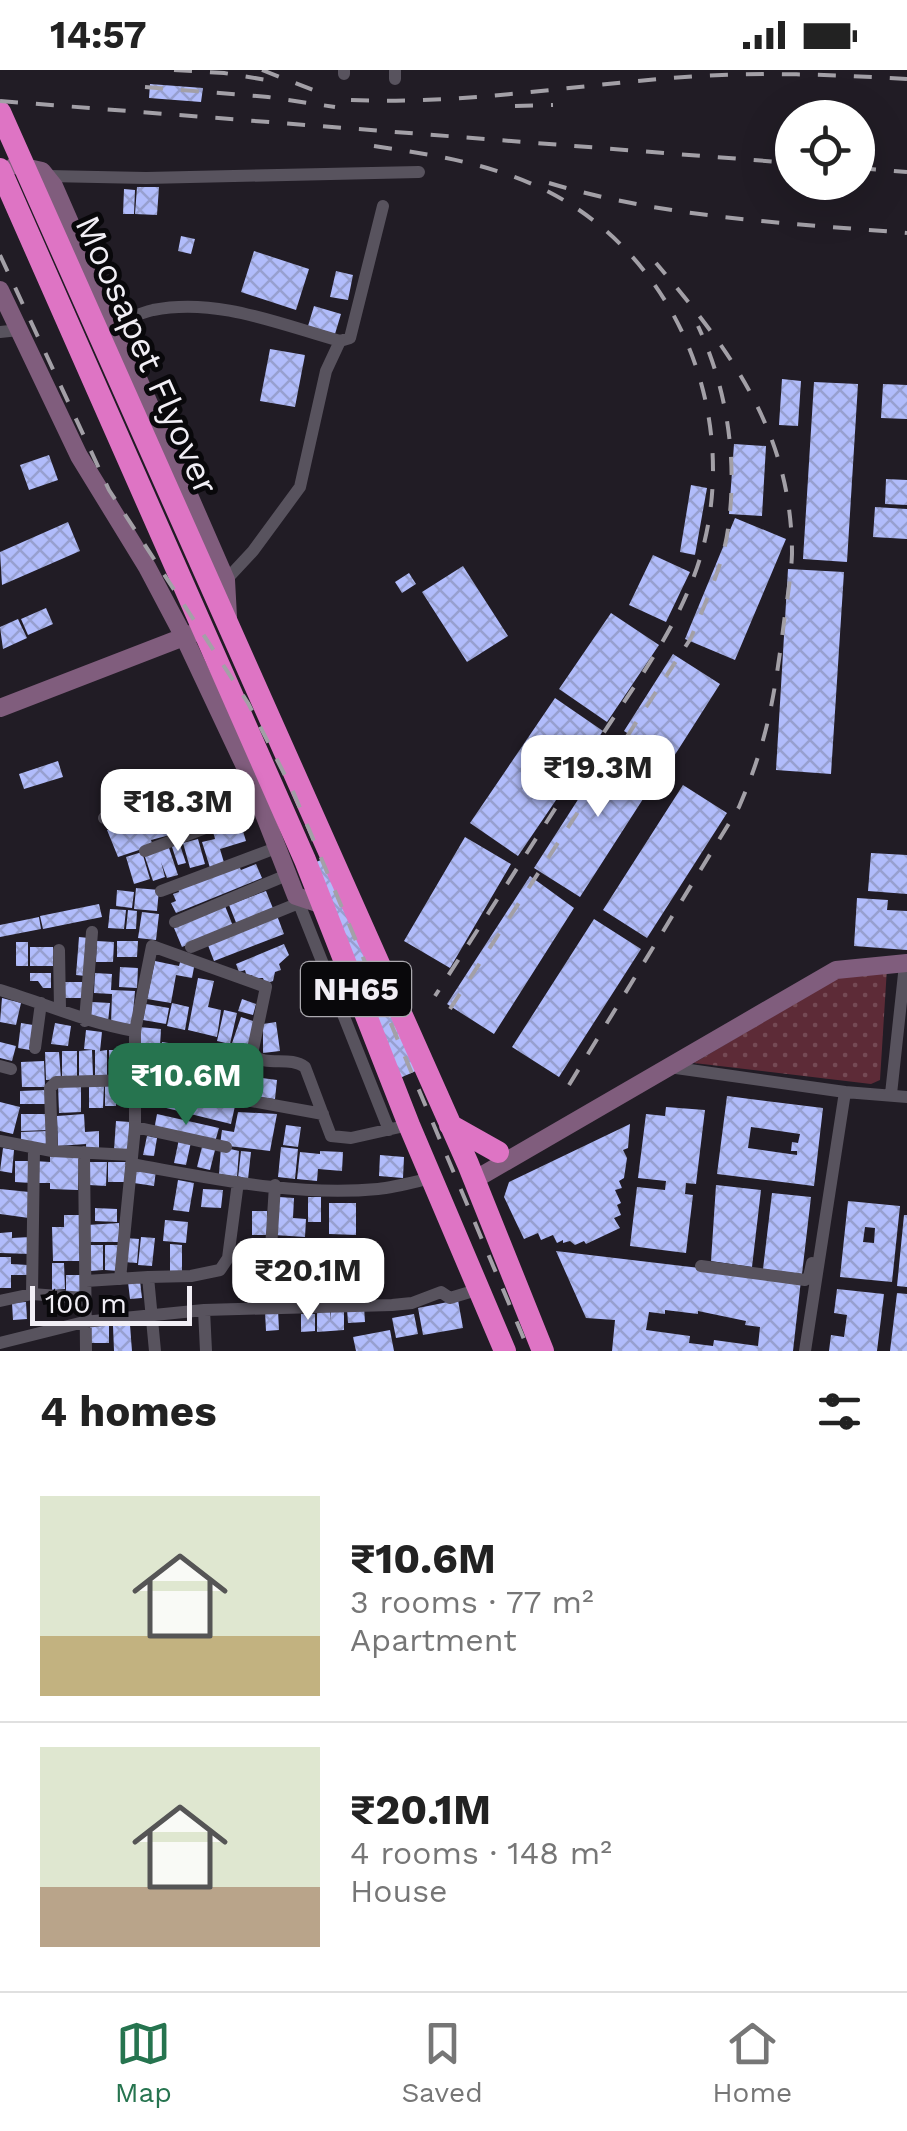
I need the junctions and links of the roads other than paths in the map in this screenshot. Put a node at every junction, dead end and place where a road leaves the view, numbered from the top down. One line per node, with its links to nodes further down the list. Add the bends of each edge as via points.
1 (0, 112): 10 (highway, Moosapet Flyover / NH65)
2 (0, 170): 4 (street, via 17,165); 11 (highway, Moosapet Flyover / NH65, via 187,596)
3 (419, 172): 4 (street)
4 (48, 176): 7 (street)
5 (383, 206): 9 (street, via 350,338)
6 (0, 290): 8 (street)
7 (115, 324): 9 (street, via 152,310 241,311); 10 (street)
8 (10, 331): 11 (street, via 147,567)
9 (340, 340): 10 (street, via 326,371 300,486 253,551)
10 (219, 583): 14 (highway, Moosapet Flyover / NH65, via 229,627)
11 (191, 628): 12 (street); 13 (street); 15 (highway, NH65); 16 (street)
12 (0, 700)
13 (0, 708)
14 (278, 740): 15 (highway); 18 (highway, NH65)
15 (256, 750): 20 (highway, NH65)
16 (248, 773): 17 (street); 21 (street)
17 (194, 792): 19 (street); 22 (street, via 203,829)
18 (312, 816): 20 (highway); 44 (highway, NH65)
19 (104, 818)
20 (289, 826): 26 (highway, NH65)
21 (276, 848): 23 (street); 24 (street)
22 (145, 851)
23 (287, 874): 25 (street); 27 (street)
24 (161, 891)
25 (297, 899): 26 (street); 29 (street); 46 (street)
26 (323, 905): 46 (highway, NH65)
27 (175, 922)
28 (92, 932): 35 (street)
29 (191, 947)
30 (59, 950): 34 (street)
31 (902, 969): 38 (street, via 836,970); 41 (street)
32 (0, 990): 33 (street)
33 (41, 1003): 34 (street); 37 (street)
34 (60, 1008): 35 (street)
35 (85, 1021): 36 (street)
36 (135, 1031): 39 (street); 43 (street, via 152,946 266,987 252,1054 262,1061 301,1063)
37 (35, 1048)
38 (666, 1066): 40 (street); 47 (street)
39 (135, 1080): 43 (street); 45 (street); 51 (street, via 52,1084)
40 (845, 1092): 41 (street); 60 (street)
41 (891, 1094): 42 (street)
42 (907, 1098)
43 (322, 1114): 46 (street, via 337,1139)
44 (450, 1125): 53 (highway); 56 (highway, NH65)
45 (135, 1127): 49 (street); 55 (street)
46 (399, 1127): 57 (highway, NH65)
47 (539, 1140): 53 (street); 56 (street)
48 (1, 1141): 50 (street); 54 (street)
49 (226, 1147)
50 (34, 1148): 51 (street); 67 (street)
51 (52, 1151): 52 (street)
52 (84, 1152): 55 (street); 64 (street)
53 (498, 1152): 56 (street)
54 (0, 1159)
55 (131, 1160): 58 (street); 63 (street)
56 (471, 1172): 78 (highway, NH65)
57 (432, 1178): 59 (street, via 382,1189); 66 (highway, NH65)
58 (238, 1182): 59 (street); 62 (street, via 228,1258 220,1270)
59 (275, 1185): 65 (street)
60 (815, 1257): 61 (street, via 805,1280); 79 (street)
61 (700, 1266)
62 (148, 1277): 63 (street); 71 (street)
63 (120, 1279): 64 (street)
64 (86, 1281): 68 (street)
65 (269, 1281)
66 (480, 1289): 70 (street, via 392,1305); 74 (highway, NH65)
67 (32, 1294): 68 (street); 69 (street)
68 (84, 1298): 72 (street)
69 (1, 1300)
70 (204, 1310): 71 (street); 77 (street)
71 (152, 1317): 72 (street); 76 (street)
72 (84, 1322): 73 (street); 75 (street)
73 (0, 1343)
74 (500, 1348)
75 (86, 1351)
76 (155, 1351)
77 (206, 1351)
78 (543, 1351)
79 (805, 1351)

